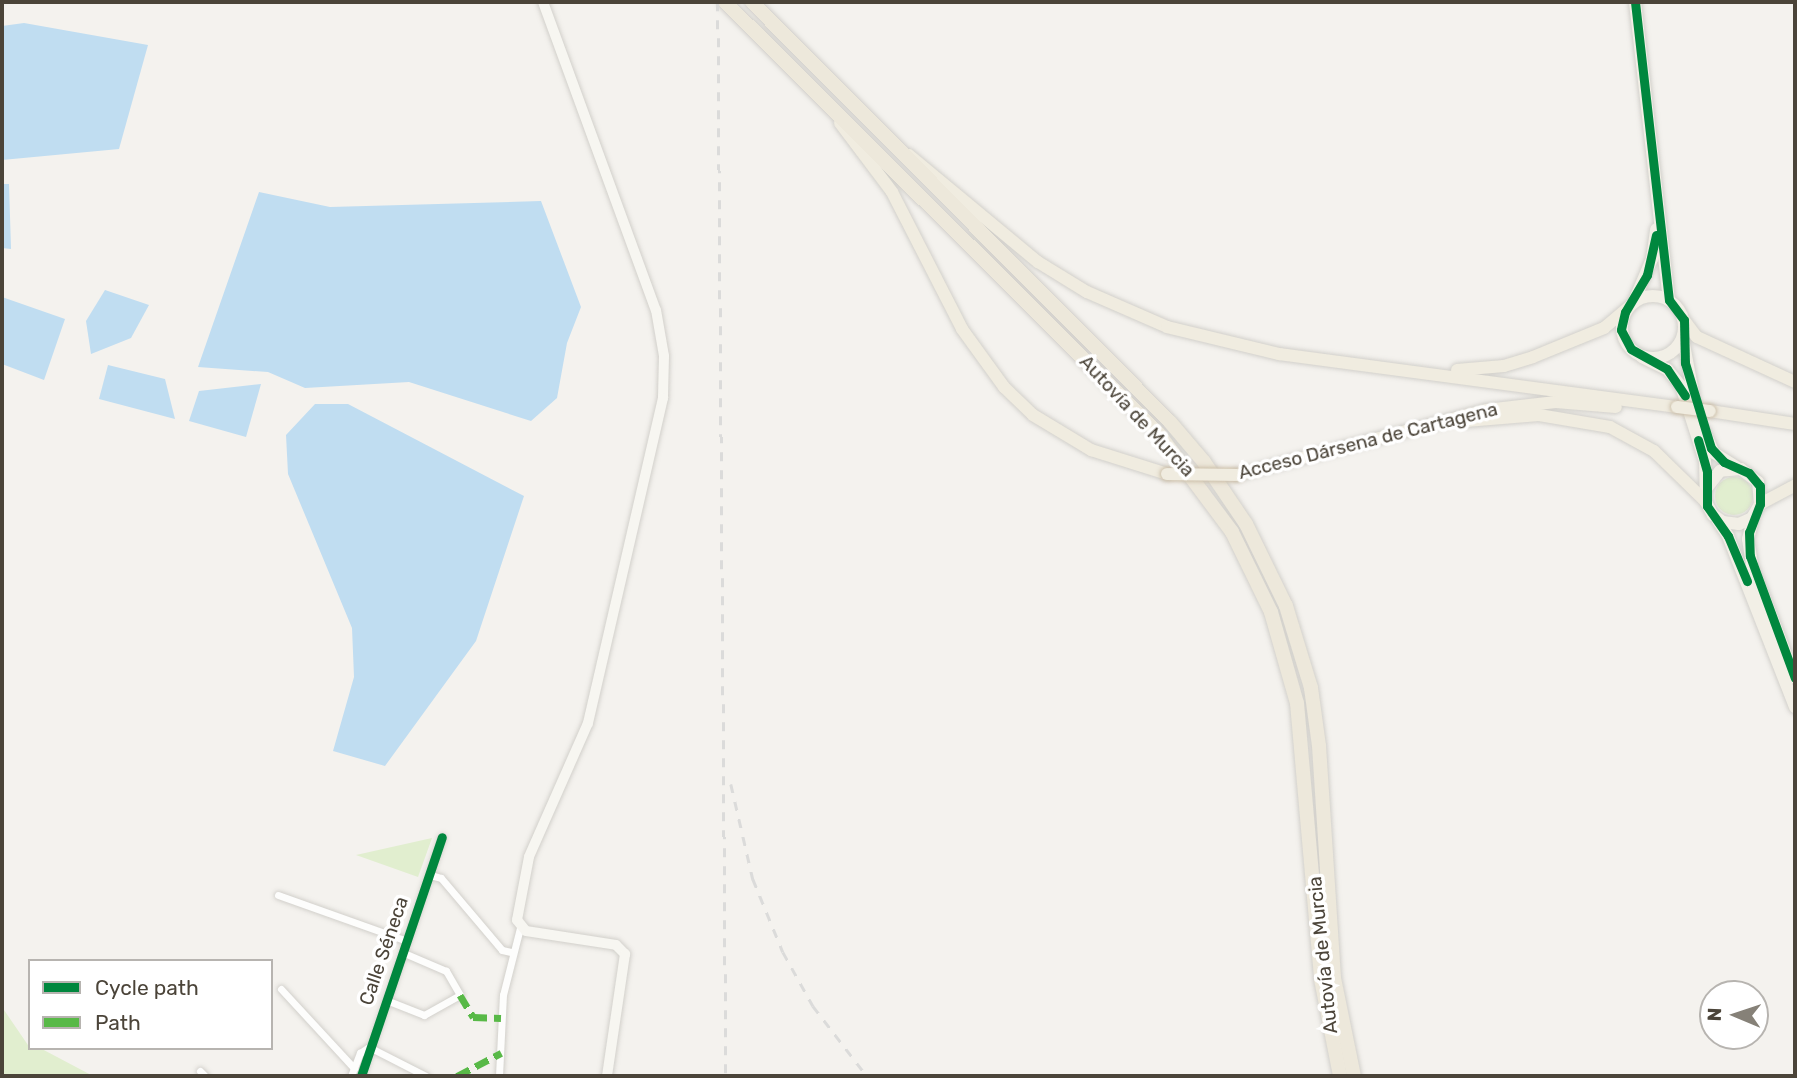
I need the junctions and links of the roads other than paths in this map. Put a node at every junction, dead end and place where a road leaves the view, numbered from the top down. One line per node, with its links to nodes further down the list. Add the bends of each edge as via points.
1 (543, 2): 30 (main road, via 656,310 664,356 663,398 588,723 529,857 518,911)
2 (725, 2): 5 (highway, Autovía de Murcia)
3 (752, 2): 6 (highway, Autovía de Murcia)
4 (1635, 2): 7 (main road)
5 (828, 105): 18 (highway, Acceso Dársena de Cartagena, bridge, via 892,192 962,329 1003,387 1033,415 1091,450 1167,474 1237,475); 26 (highway, Autovía de Murcia, via 1158,433 1218,510 1266,600 1289,668)
6 (909, 155): 12 (highway, Acceso Dársena de Cartagena, via 1038,262 1115,306 1225,343); 26 (highway, Autovía de Murcia, via 1183,436 1239,512 1281,593 1308,674 1318,728)
7 (1657, 180): 8 (main road); 9 (main road, via 1652,259)
8 (1669, 300): 9 (main road, via 1650,295); 10 (main road)
9 (1630, 305): 11 (main road, via 1622,335 1628,347); 12 (highway, via 1596,332 1504,366 1450,370)
10 (1684, 326): 11 (main road, via 1668,355); 13 (highway, via 1697,337); 19 (main road, via 1685,363 1708,442 1718,458)
11 (1642, 357): 21 (main road, via 1667,369 1681,386 1705,461)
12 (1335, 361): 14 (highway, Acceso Dársena de Cartagena)
13 (1795, 382)
14 (1679, 411): 15 (highway, Acceso Dársena de Cartagena); 18 (highway, Acceso Dársena de Cartagena, via 1524,404 1454,417)
15 (1710, 415): 16 (highway, Acceso Dársena de Cartagena); 17 (highway, Acceso Dársena de Cartagena)
16 (1795, 424)
17 (1795, 431)
18 (1323, 455): 21 (highway, via 1471,421 1530,415 1576,418 1610,426 1641,442)
19 (1741, 469): 21 (main road, via 1720,471); 22 (main road, via 1758,482)
20 (1795, 485): 22 (highway)
21 (1706, 495): 23 (main road)
22 (1757, 509): 23 (main road, via 1731,524); 24 (main road, via 1748,539 1752,565)
23 (1713, 515): 25 (main road, via 1728,536)
24 (1795, 678)
25 (1795, 707)
26 (1318, 834): 42 (highway, Autovía de Murcia, via 1321,979); 43 (highway, Autovía de Murcia, via 1335,985)
27 (442, 837): 28 (street, Calle Séneca)
28 (430, 874): 31 (street, Calle Séneca); 32 (street, via 441,878 502,950)
29 (278, 895): 31 (street)
30 (520, 928): 32 (street); 38 (main road, via 617,945 626,961)
31 (407, 941): 33 (street, Calle Séneca)
32 (512, 952): 41 (street, via 500,1018)
33 (404, 953): 35 (street, Calle Séneca); 35 (street, via 446,971 460,995 424,1015)
34 (281, 989): 37 (street)
35 (386, 1000): 36 (street, Calle Séneca)
36 (369, 1047): 37 (street, Calle Séneca, via 360,1053); 39 (street, Calle Séneca); 40 (street)
37 (353, 1072)
38 (607, 1075)
39 (360, 1076)
40 (426, 1076)
41 (499, 1076)
42 (1340, 1076)
43 (1353, 1076)

